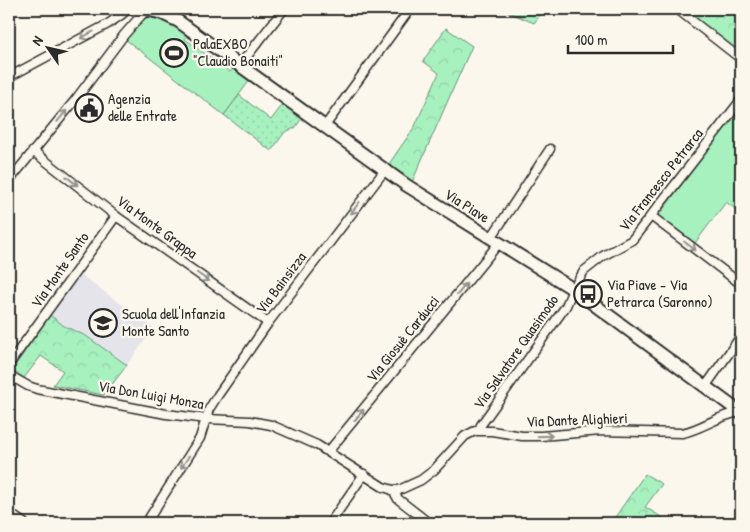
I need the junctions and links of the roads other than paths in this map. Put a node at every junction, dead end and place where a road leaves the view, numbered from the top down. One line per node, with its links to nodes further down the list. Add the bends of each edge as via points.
1 (128, 9): 11 (street, one-way to 11, via 108,24)
2 (134, 9): 7 (street, Via Piave, via 139,12)
3 (164, 9): 8 (street, Via Piave)
4 (284, 9): 10 (street)
5 (410, 9): 13 (street)
6 (677, 9): 9 (street)
7 (148, 10): 8 (street, Via Piave); 15 (street, one-way to 7, via 124,35)
8 (178, 21): 10 (street, Via Piave)
9 (741, 59)
10 (240, 66): 13 (street, Via Piave)
11 (9, 76)
12 (741, 100): 19 (street, Via Francesco Petrarca)
13 (325, 126): 16 (street, Via Piave)
14 (550, 149): 20 (street, Via Giosuè Carducci)
15 (33, 151): 17 (street); 18 (street, Via Monte Grappa, one-way to 18)
16 (385, 170): 20 (street, Via Piave); 23 (street, Via Bainsizza, one-way to 23)
17 (9, 181)
18 (116, 216): 23 (street, Via Monte Grappa, one-way to 23); 25 (street, Via Monte Santo)
19 (651, 216): 21 (street, one-way to 21); 22 (street, Via Francesco Petrarca, via 626,245 590,265)
20 (495, 241): 22 (street, Via Piave); 33 (street, Via Giosuè Carducci, one-way to 20)
21 (741, 284)
22 (573, 288): 27 (street, Via Piave); 32 (street, Via Salvatore Quasimodo, via 566,306)
23 (268, 323): 31 (street, Via Bainsizza, via 209,409)
24 (741, 336): 27 (street)
25 (9, 364)
26 (9, 375): 31 (street, Via Don Luigi Monza, via 37,389)
27 (705, 387): 28 (street, Via Piave)
28 (726, 402): 29 (street, Via Piave); 30 (street)
29 (740, 413): 30 (street, Via Dante Alighieri)
30 (718, 418): 32 (street, Via Dante Alighieri, one-way to 30, via 522,436 601,431 682,433)
31 (207, 419): 33 (street, Via Don Luigi Monza, via 271,425); 38 (street, Via Bainsizza, one-way to 38, via 200,438)
32 (479, 430): 35 (street, via 465,436 427,476 405,488)
33 (328, 452): 34 (street)
34 (364, 474): 35 (street); 39 (street)
35 (393, 490): 40 (street, via 398,499)
36 (9, 512): 37 (street)
37 (24, 523)
38 (146, 523)
39 (330, 523)
40 (429, 523)

